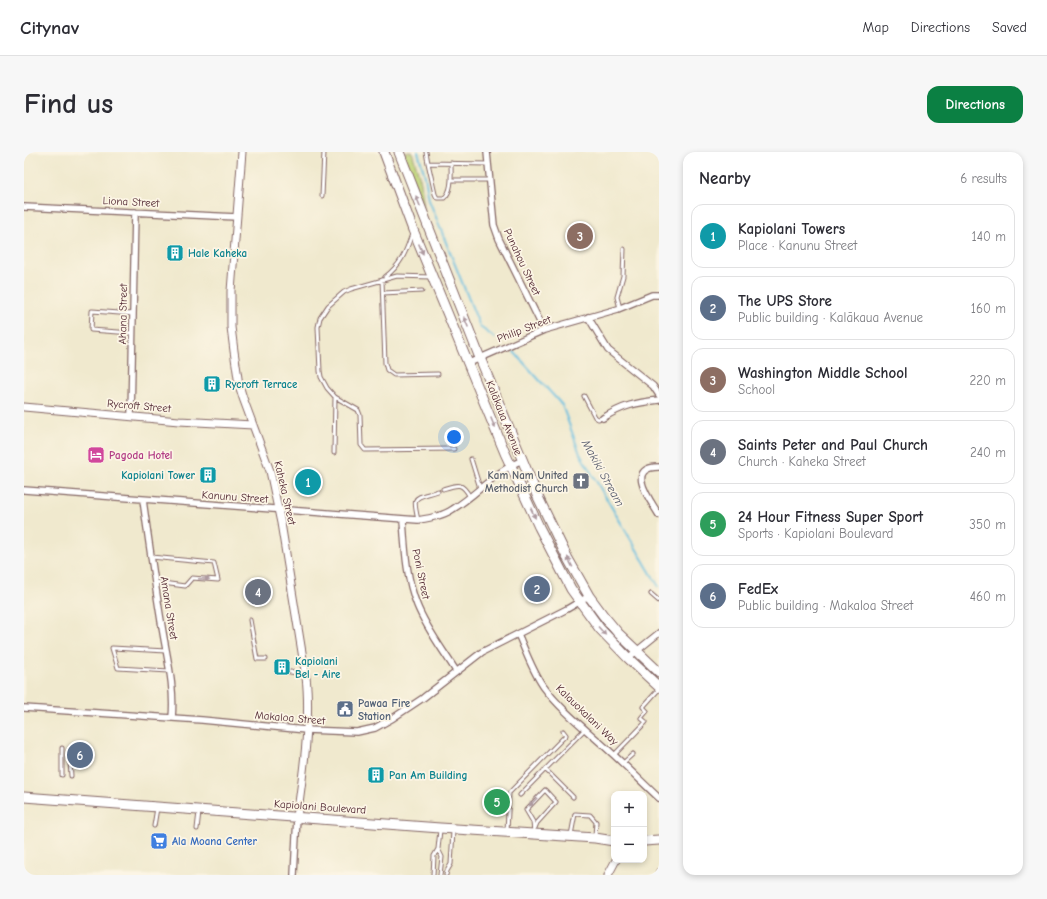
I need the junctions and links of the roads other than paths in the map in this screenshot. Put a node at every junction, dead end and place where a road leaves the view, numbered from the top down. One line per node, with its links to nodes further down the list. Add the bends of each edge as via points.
1 (242, 152): 16 (street, Kaheka Street)
2 (324, 152): 13 (lane)
3 (381, 152): 7 (main road, Kalākaua Avenue)
4 (399, 152): 29 (main road, Kalākaua Avenue, one-way to 4)
5 (426, 152): 8 (lane)
6 (487, 152): 10 (street, Punahou Street)
7 (385, 156): 17 (main road, Kalākaua Avenue)
8 (428, 163): 9 (lane); 11 (lane, via 437,198 446,197)
9 (450, 163): 10 (lane); 11 (lane)
10 (488, 164): 12 (street, Punahou Street)
11 (452, 180): 12 (lane)
12 (490, 180): 27 (street, Punahou Street, via 494,225 498,239)
13 (322, 196)
14 (24, 207): 15 (street, Liona Street)
15 (135, 212): 16 (street, Liona Street); 25 (street, Ahana Street)
16 (237, 217): 39 (street, Kaheka Street, via 231,291 232,335 239,385)
17 (413, 230): 19 (main road, Kalākaua Avenue, one-way to 19); 20 (lane, via 406,253)
18 (624, 249): 24 (lane, via 623,276 617,297)
19 (434, 277): 20 (lane, via 402,275); 30 (main road, Kalākaua Avenue)
20 (382, 280): 22 (lane); 34 (lane, via 344,292 328,306 320,318 320,371 324,383)
21 (422, 291): 22 (lane)
22 (383, 293): 31 (lane, via 387,370 394,375)
23 (659, 295): 24 (street, Philip Street, via 652,295)
24 (620, 308): 26 (street, Philip Street)
25 (133, 314): 28 (street, Ahana Street); 28 (lane, via 92,311 91,330)
26 (588, 318): 27 (street, Philip Street); 32 (street, via 608,350 653,386)
27 (544, 330): 29 (street, Philip Street)
28 (132, 333): 37 (street, Ahana Street)
29 (480, 358): 30 (street, Philip Street); 43 (main road, Kalākaua Avenue)
30 (469, 363): 44 (main road, Kalākaua Avenue, one-way to 44)
31 (438, 374)
32 (659, 395)
33 (584, 396): 38 (lane, via 595,417)
34 (335, 397): 40 (lane, via 360,412 361,445 365,450); 41 (lane)
35 (659, 400): 38 (street, via 628,405)
36 (24, 407): 37 (street, Rycroft Street)
37 (131, 416): 39 (street, Rycroft Street)
38 (603, 418)
39 (253, 426): 52 (street, Kaheka Street, via 270,471)
40 (454, 448)
41 (334, 453)
42 (471, 459): 46 (lane)
43 (523, 460): 44 (street, Kanunu Street); 59 (main road, Kalākaua Avenue, one-way to 43, via 537,495)
44 (510, 465): 46 (street, Kanunu Street); 61 (main road, Kalākaua Avenue, one-way to 61)
45 (659, 467): 53 (street, via 649,468 642,474 641,480)
46 (480, 488): 50 (street, Kanunu Street)
47 (443, 489): 50 (lane, via 461,485)
48 (24, 490): 51 (street, Kanunu Street)
49 (438, 491): 55 (lane, via 415,500)
50 (470, 497): 55 (street, Kanunu Street, via 452,510)
51 (144, 500): 52 (street, Kanunu Street); 56 (street, Amana Street)
52 (278, 510): 54 (street, Kanunu Street); 73 (street, Kaheka Street)
53 (659, 515)
54 (403, 520): 55 (street, Kanunu Street); 70 (street, Poni Street, via 407,564 417,605)
55 (418, 520)
56 (151, 557): 57 (street, Amana Street); 57 (lane, one-way to 56, via 185,586 192,578 218,580 214,563)
57 (155, 582): 65 (street, Amana Street)
58 (651, 594): 60 (lane)
59 (589, 596): 61 (street, Makaloa Street); 66 (main road, Kalākaua Avenue, via 618,633)
60 (659, 601)
61 (579, 602): 64 (street, Makaloa Street); 67 (main road, Kalākaua Avenue, one-way to 67)
62 (250, 620): 68 (lane, via 257,659)
63 (659, 633): 66 (street)
64 (518, 634): 70 (street, Makaloa Street, via 482,652); 77 (street, Kalauokalani Way, via 543,686)
65 (166, 651): 69 (street, Amana Street); 69 (lane, via 112,648 118,668)
66 (637, 651): 67 (street); 72 (main road, Kalākaua Avenue)
67 (628, 658): 74 (main road, Kalākaua Avenue)
68 (266, 659)
69 (170, 671): 76 (street, Amana Street)
70 (456, 671): 78 (street, Makaloa Street, via 423,698 375,728 357,732)
71 (290, 672): 73 (lane)
72 (659, 672)
73 (306, 674): 78 (street, Kaheka Street)
74 (659, 688): 82 (lane, via 643,707 647,711 641,718 646,722)
75 (24, 708): 76 (street, Makaloa Street)
76 (172, 718): 78 (street, Makaloa Street)
77 (585, 729): 82 (street, Kalauokalani Way); 85 (lane)
78 (306, 730): 94 (street, Kaheka Street)
79 (563, 731): 100 (lane, via 566,735 509,793)
80 (62, 748): 86 (lane)
81 (633, 754): 84 (lane)
82 (614, 755): 84 (street, Kalauokalani Way)
83 (70, 761): 87 (lane)
84 (623, 763): 91 (street, Kalauokalani Way)
85 (546, 769): 88 (lane); 90 (lane)
86 (62, 775)
87 (71, 776)
88 (520, 795)
89 (24, 797): 92 (main road, Kapiolani Boulevard)
90 (573, 797)
91 (659, 798)
92 (157, 807): 93 (main road, Kapiolani Boulevard); 95 (lane)
93 (199, 810): 94 (main road, Kapiolani Boulevard); 97 (lane)
94 (297, 817): 96 (main road, Kapiolani Boulevard); 108 (street)
95 (154, 826)
96 (440, 828): 98 (main road, Kapiolani Boulevard); 106 (lane)
97 (197, 829)
98 (454, 829): 100 (main road, Kapiolani Boulevard); 111 (lane, via 451,864)
99 (534, 831): 99 (lane, one-way to 99, via 537,823 556,802 545,790 526,810 533,822); 100 (main road, Kapiolani Boulevard); 101 (main road, Kapiolani Boulevard)
100 (507, 832)
101 (571, 836): 102 (main road, Kapiolani Boulevard); 102 (lane, via 575,814 590,814 596,822)
102 (595, 838): 104 (main road, Kapiolani Boulevard)
103 (659, 840): 105 (main road)
104 (611, 841)
105 (647, 841)
106 (438, 849): 109 (lane, via 434,856); 110 (lane, via 442,857)
107 (614, 863): 112 (street)
108 (294, 875)
109 (433, 875)
110 (440, 875)
111 (446, 875)
112 (608, 875)

